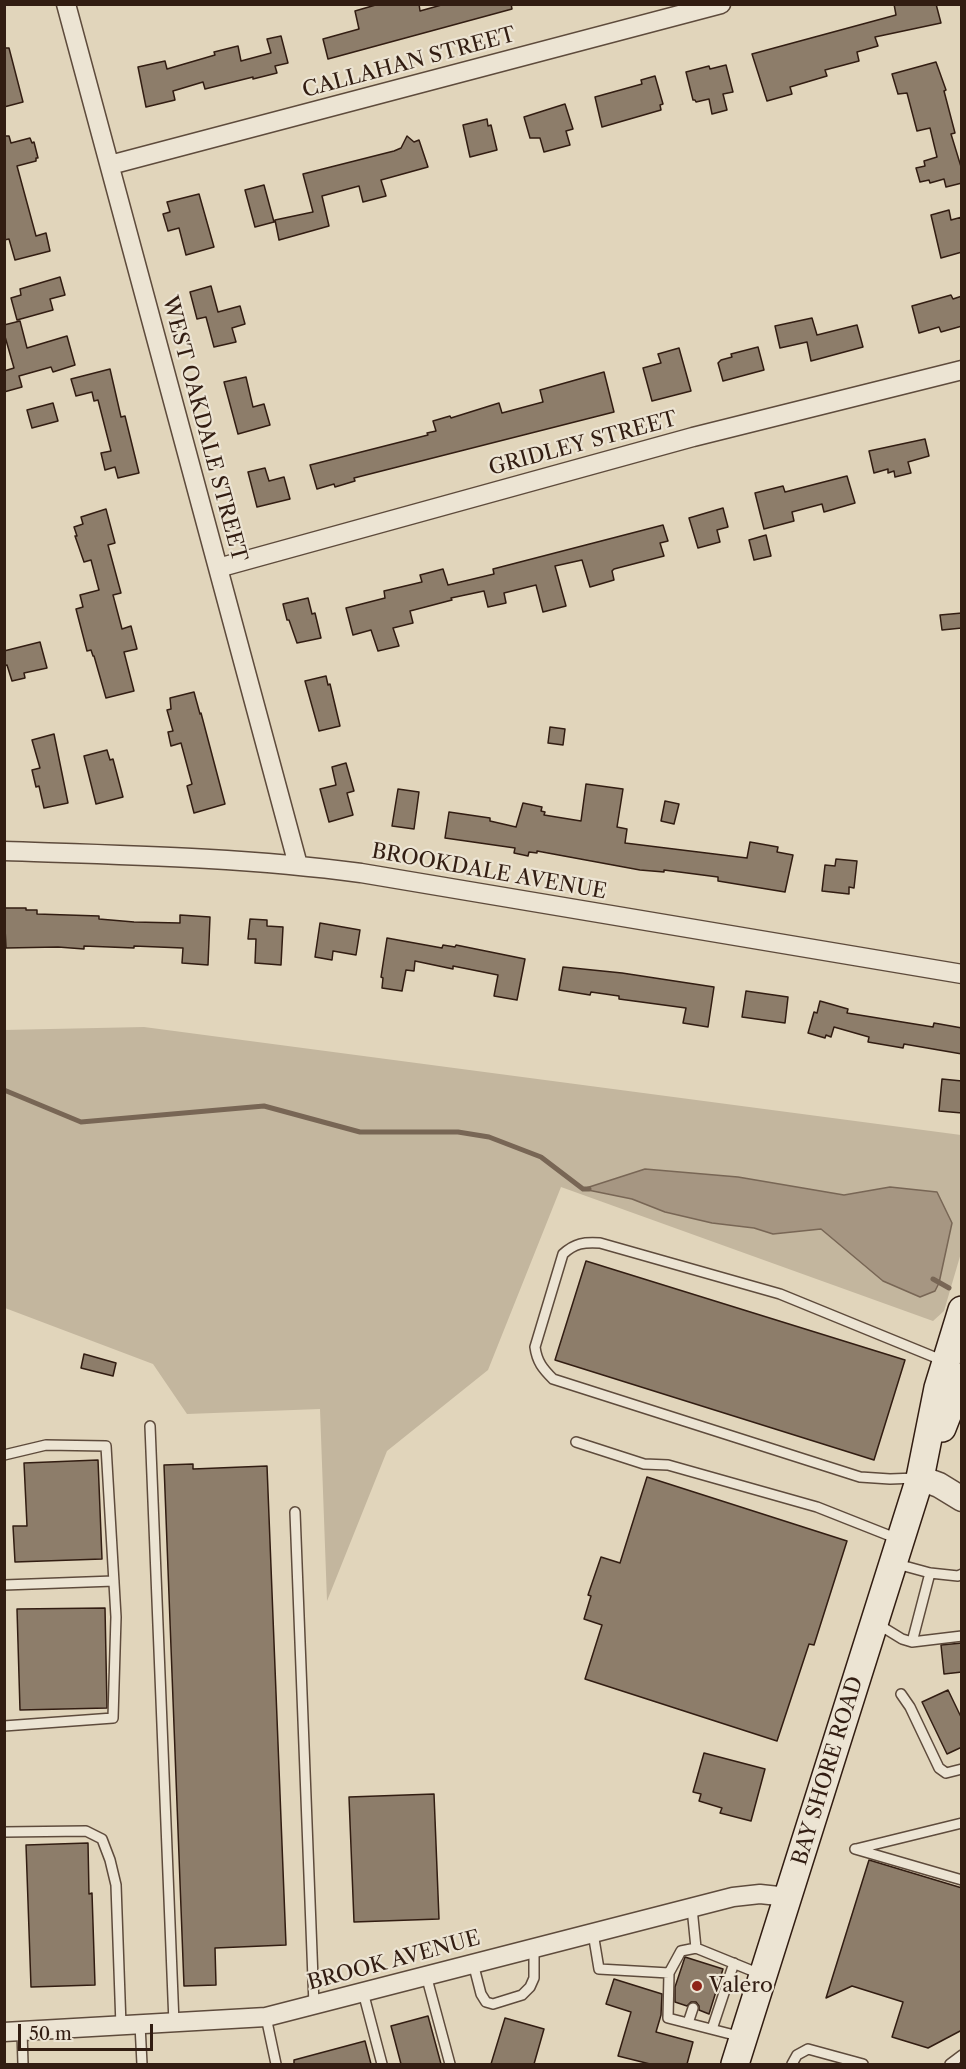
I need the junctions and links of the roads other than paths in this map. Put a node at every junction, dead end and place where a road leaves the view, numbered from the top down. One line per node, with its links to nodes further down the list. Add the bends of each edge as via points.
1 (66, 4): 3 (street, WEST OAKDALE STREET)
2 (721, 4): 3 (street, CALLAHAN STREET)
3 (110, 165): 5 (street, WEST OAKDALE STREET)
4 (962, 370): 5 (street, GRIDLEY STREET, via 693,437)
5 (218, 568): 7 (street, WEST OAKDALE STREET)
6 (4, 851): 7 (street, BROOKDALE AVENUE)
7 (298, 865): 8 (street, BROOKDALE AVENUE)
8 (962, 974)
9 (962, 1310): 10 (main road, BAY SHORE ROAD)
10 (954, 1369): 14 (main road, BAY SHORE ROAD, via 938,1388); 14 (lane, via 780,1294 600,1244 573,1245 563,1254 535,1347 537,1359 553,1379 860,1477)
11 (150, 1426): 45 (lane)
12 (576, 1442): 17 (lane, via 644,1464 668,1465 817,1507)
13 (4, 1455): 20 (lane, via 46,1444 106,1446)
14 (920, 1479): 15 (street); 17 (main road, BAY SHORE ROAD)
15 (962, 1499)
16 (295, 1512): 42 (lane)
17 (897, 1551): 18 (lane); 22 (main road, BAY SHORE ROAD)
18 (930, 1573): 19 (lane); 24 (lane)
19 (960, 1578)
20 (114, 1581): 21 (lane); 26 (lane, via 113,1718)
21 (4, 1585)
22 (874, 1623): 24 (lane); 31 (main road, BAY SHORE ROAD)
23 (962, 1636): 24 (lane)
24 (912, 1642)
25 (901, 1694): 27 (lane, via 939,1768 946,1773)
26 (4, 1726)
27 (962, 1769)
28 (962, 1823): 30 (lane, via 855,1849)
29 (4, 1832): 47 (lane, via 86,1831 102,1839 116,1885)
30 (962, 1880)
31 (788, 1897): 32 (street, BROOK AVENUE, via 750,1894); 40 (main road, BAY SHORE ROAD)
32 (692, 1908): 33 (street, BROOK AVENUE); 35 (lane)
33 (593, 1933): 34 (street, BROOK AVENUE); 38 (lane, via 599,1969)
34 (534, 1947): 36 (street, BROOK AVENUE); 36 (lane, via 534,1978 530,1987 522,1995 493,2004 480,1994)
35 (696, 1948): 37 (lane, via 706,1958); 38 (lane, via 681,1952)
36 (473, 1963): 39 (street, BROOK AVENUE)
37 (734, 1964): 40 (lane); 48 (lane)
38 (669, 1973): 46 (lane, via 668,2018)
39 (426, 1975): 41 (street, BROOK AVENUE); 56 (lane)
40 (764, 1975): 50 (main road, BAY SHORE ROAD)
41 (363, 1992): 42 (street, BROOK AVENUE); 55 (lane)
42 (314, 2005): 44 (street, BROOK AVENUE)
43 (693, 2008): 46 (lane)
44 (266, 2017): 45 (street, BROOK AVENUE); 54 (lane)
45 (174, 2023): 47 (street, BROOK AVENUE)
46 (688, 2023): 48 (lane)
47 (131, 2025): 49 (street, BROOK AVENUE); 53 (lane)
48 (712, 2029): 50 (lane)
49 (13, 2031): 52 (lane)
50 (744, 2038): 57 (main road, BAY SHORE ROAD)
51 (962, 2055): 60 (lane)
52 (23, 2064)
53 (142, 2064)
54 (276, 2064)
55 (382, 2064)
56 (450, 2064)
57 (735, 2064)
58 (792, 2064): 59 (lane, via 797,2055 808,2049)
59 (863, 2064)
60 (951, 2064)

